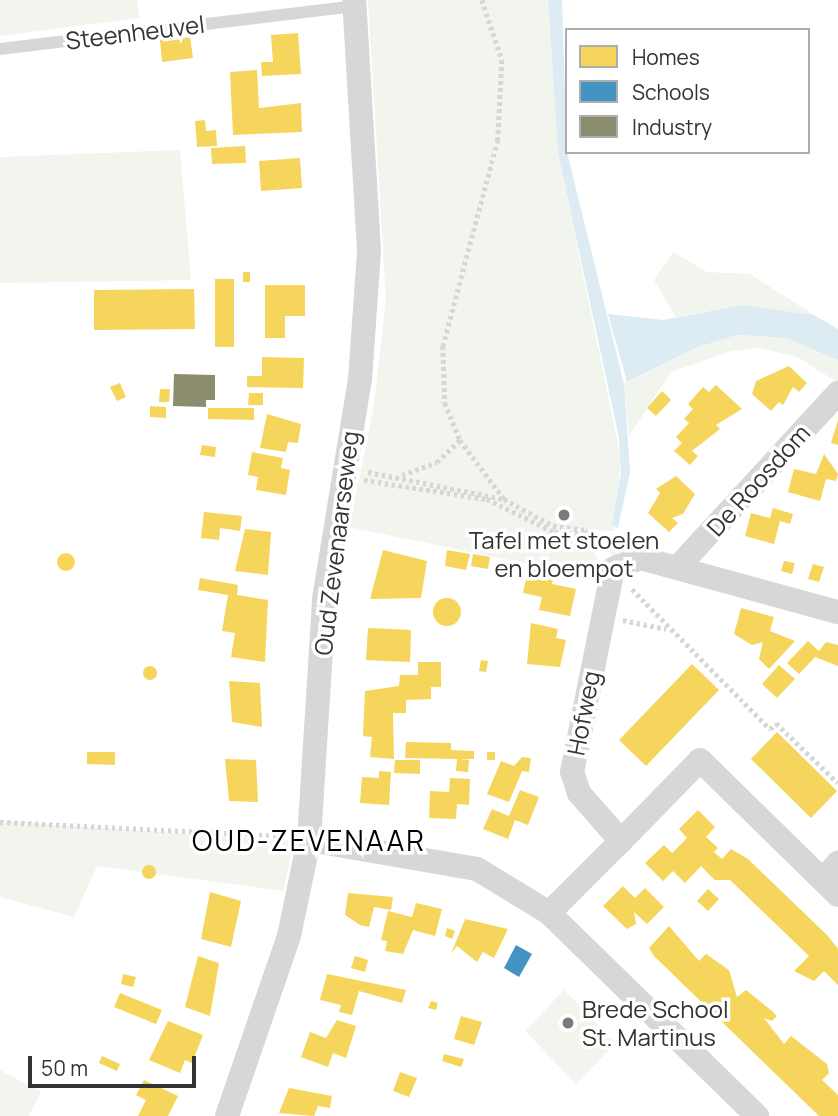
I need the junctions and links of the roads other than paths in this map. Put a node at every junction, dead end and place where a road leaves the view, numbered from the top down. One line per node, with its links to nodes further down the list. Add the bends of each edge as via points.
1 (354, 3): 2 (lane, Steenheuvel); 6 (street, Oud Zevenaarseweg, via 369,250 360,380 324,599)
2 (0, 49)
3 (838, 393): 4 (street, De Roosdom)
4 (677, 568): 5 (street); 7 (street, Hofweg, via 640,558 613,569 601,616 572,772 579,793)
5 (838, 612)
6 (309, 840): 9 (street, via 477,869); 10 (street, Oud Zevenaarseweg, via 289,936)
7 (621, 841): 8 (street, via 700,760); 9 (street)
8 (833, 879)
9 (549, 914): 11 (street)
10 (227, 1116)
11 (757, 1116)

